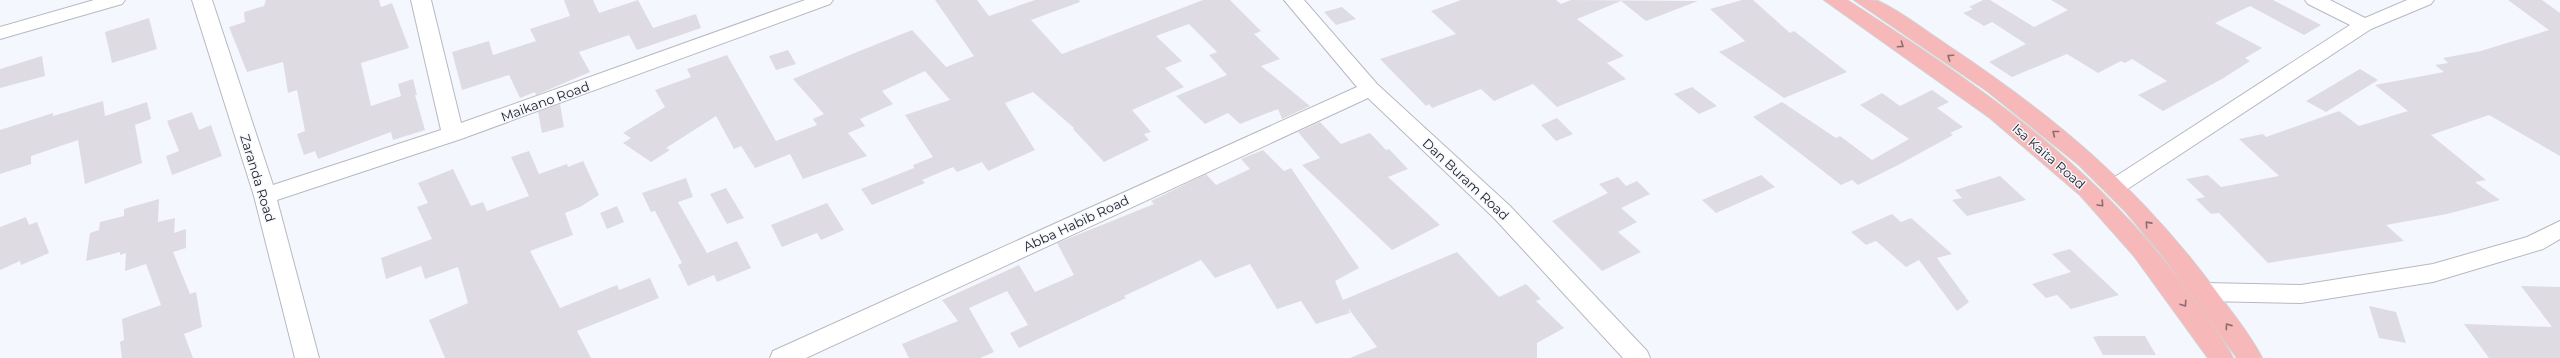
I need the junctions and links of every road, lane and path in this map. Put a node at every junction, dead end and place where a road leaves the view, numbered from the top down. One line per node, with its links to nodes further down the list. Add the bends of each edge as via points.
1 (115, 0): 12 (street)
2 (202, 0): 16 (street, Zaranda Road)
3 (422, 0): 14 (street)
4 (823, 0): 14 (street, Maikano Road)
5 (1294, 0): 13 (street, Dan Buram Road)
6 (1834, 0): 10 (main road, Isa Kaita Road)
7 (1864, 0): 10 (main road, Isa Kaita Road)
8 (2315, 0): 11 (street)
9 (2424, 0): 11 (street)
10 (1886, 24): 15 (main road, Isa Kaita Road, one-way to 10, via 2067,143 1999,90); 22 (main road, Isa Kaita Road, one-way to 22, via 2039,146 2088,190 2130,234 2176,292)
11 (2364, 25): 15 (street)
12 (0, 34)
13 (1370, 89): 20 (street, Abba Habib Road); 21 (street, Dan Buram Road, via 1502,212)
14 (453, 134): 16 (street, Maikano Road)
15 (2115, 187): 18 (main road, Isa Kaita Road, one-way to 15, via 2158,234)
16 (264, 196): 19 (street, Zaranda Road)
17 (2560, 228): 18 (street, via 2535,243 2433,273 2301,294)
18 (2205, 292): 23 (main road, Isa Kaita Road, one-way to 18)
19 (307, 358)
20 (782, 358)
21 (1638, 358)
22 (2221, 358)
23 (2250, 358)

